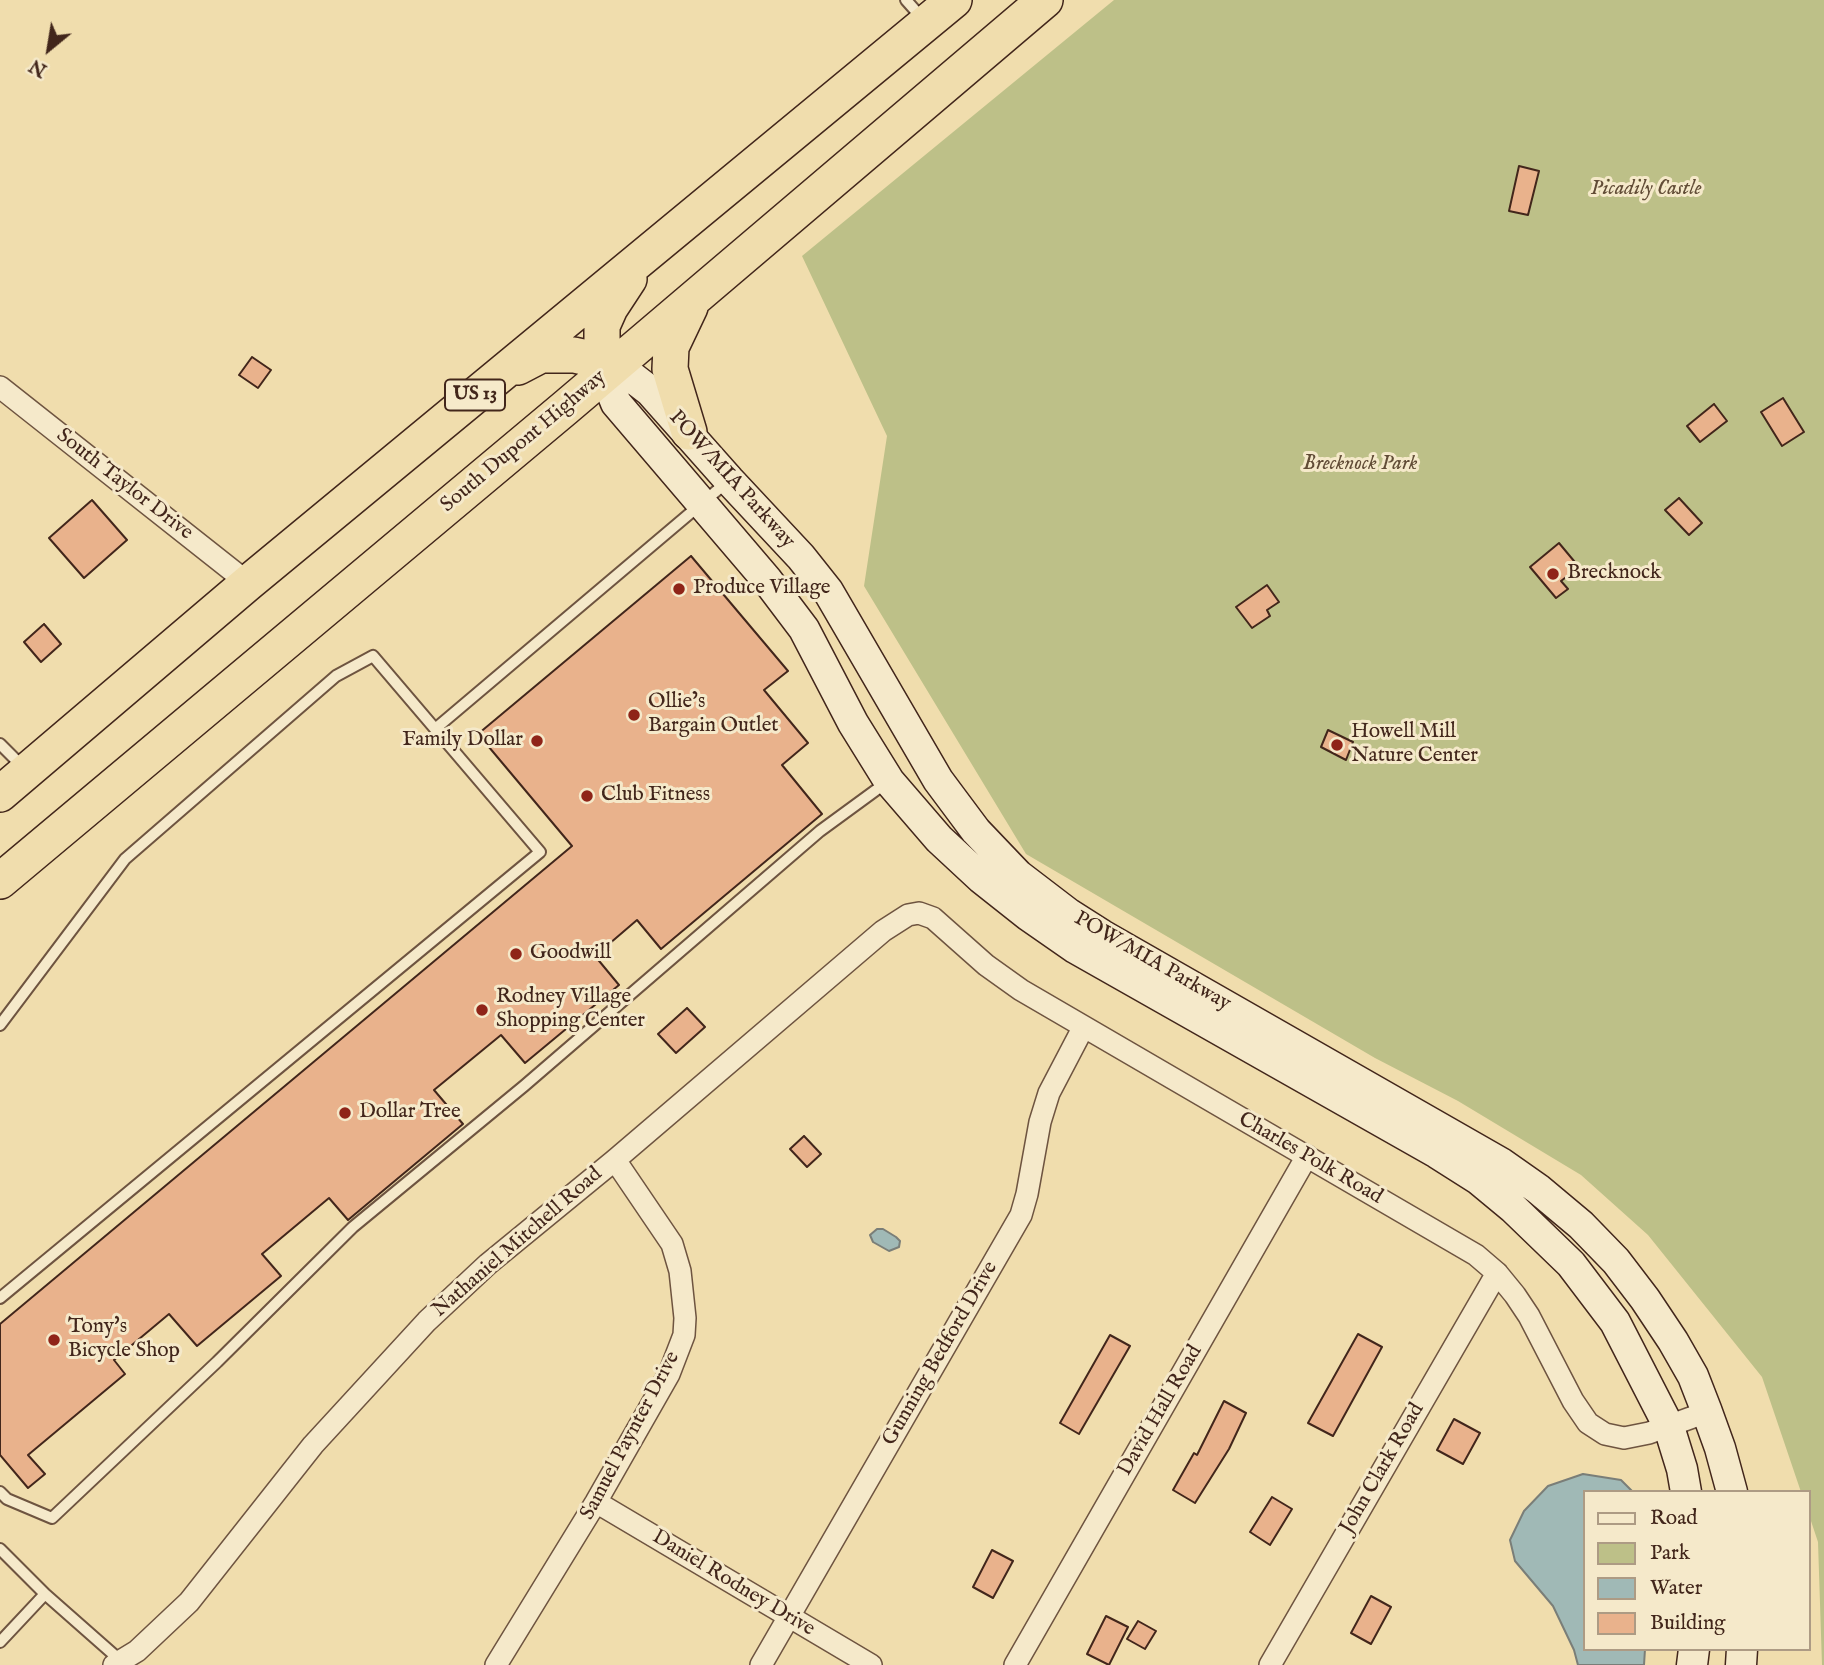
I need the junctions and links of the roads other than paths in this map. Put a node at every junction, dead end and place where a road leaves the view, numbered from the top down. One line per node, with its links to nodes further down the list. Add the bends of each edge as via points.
1 (954, 0): 3 (highway, US 13)
2 (1045, 0): 5 (highway, South Dupont Highway)
3 (916, 11): 4 (highway, US 13)
4 (647, 253): 6 (highway, via 603,326); 7 (highway, US 13)
5 (695, 298): 6 (highway, South Dupont Highway); 9 (highway, via 671,347 670,369)
6 (607, 365): 7 (highway, via 574,355 541,355); 9 (main road, POW/MIA Parkway, via 650,391); 11 (main road, POW/MIA Parkway, via 616,403); 19 (highway, South Dupont Highway)
7 (493, 380): 12 (highway, US 13)
8 (0, 387): 12 (street, South Taylor Drive)
9 (689, 432): 10 (main road, POW/MIA Parkway)
10 (729, 480): 11 (lane); 15 (main road, POW/MIA Parkway, via 828,591)
11 (700, 504): 13 (lane); 17 (main road, POW/MIA Parkway, via 804,629)
12 (248, 583): 16 (highway, US 13)
13 (435, 729): 23 (lane, via 373,656 336,676 125,859); 28 (lane, via 540,852)
14 (0, 744): 16 (lane)
15 (925, 757): 17 (main road); 29 (main road, POW/MIA Parkway, via 976,831 1018,875 1069,914 1490,1157 1560,1207 1616,1261 1645,1299 1693,1376)
16 (27, 771): 18 (highway, US 13)
17 (889, 781): 30 (main road, POW/MIA Parkway, via 964,863 1038,923 1126,979 1478,1179 1544,1237 1597,1295); 33 (lane, via 820,831 353,1227 52,1518)
18 (0, 794)
19 (70, 823): 20 (highway, South Dupont Highway); 21 (main road)
20 (0, 881)
21 (0, 897)
22 (869, 943): 24 (street, Charles Polk Road, via 908,915 933,918 1003,978); 26 (street, Nathaniel Mitchell Road)
23 (0, 1025)
24 (1083, 1028): 25 (street, Charles Polk Road); 37 (street, Gunning Bedford Drive, via 1049,1093 1021,1215)
25 (1307, 1156): 27 (street, Charles Polk Road, via 1447,1237); 43 (street, David Hall Road)
26 (615, 1160): 34 (street, Samuel Paynter Drive, via 672,1244 685,1318 684,1335 669,1374); 39 (street, Nathaniel Mitchell Road, via 488,1264 427,1321 313,1445 189,1602 137,1651)
27 (1497, 1273): 30 (street, Charles Polk Road, via 1529,1316 1588,1423 1605,1434 1624,1438); 44 (street, John Clark Road)
28 (0, 1298)
29 (1707, 1412): 30 (street, Charles Polk Road); 32 (main road, POW/MIA Parkway)
30 (1669, 1427): 31 (main road, POW/MIA Parkway)
31 (1685, 1490)
32 (1731, 1490)
33 (0, 1492)
34 (596, 1502): 37 (street, Daniel Rodney Drive); 40 (street, Samuel Paynter Drive)
35 (0, 1549): 36 (lane)
36 (45, 1594): 38 (lane); 39 (lane)
37 (790, 1618): 41 (street, Gunning Bedford Drive); 42 (street, Daniel Rodney Drive)
38 (0, 1642)
39 (117, 1663)
40 (496, 1665)
41 (761, 1665)
42 (871, 1665)
43 (1015, 1665)
44 (1270, 1665)

